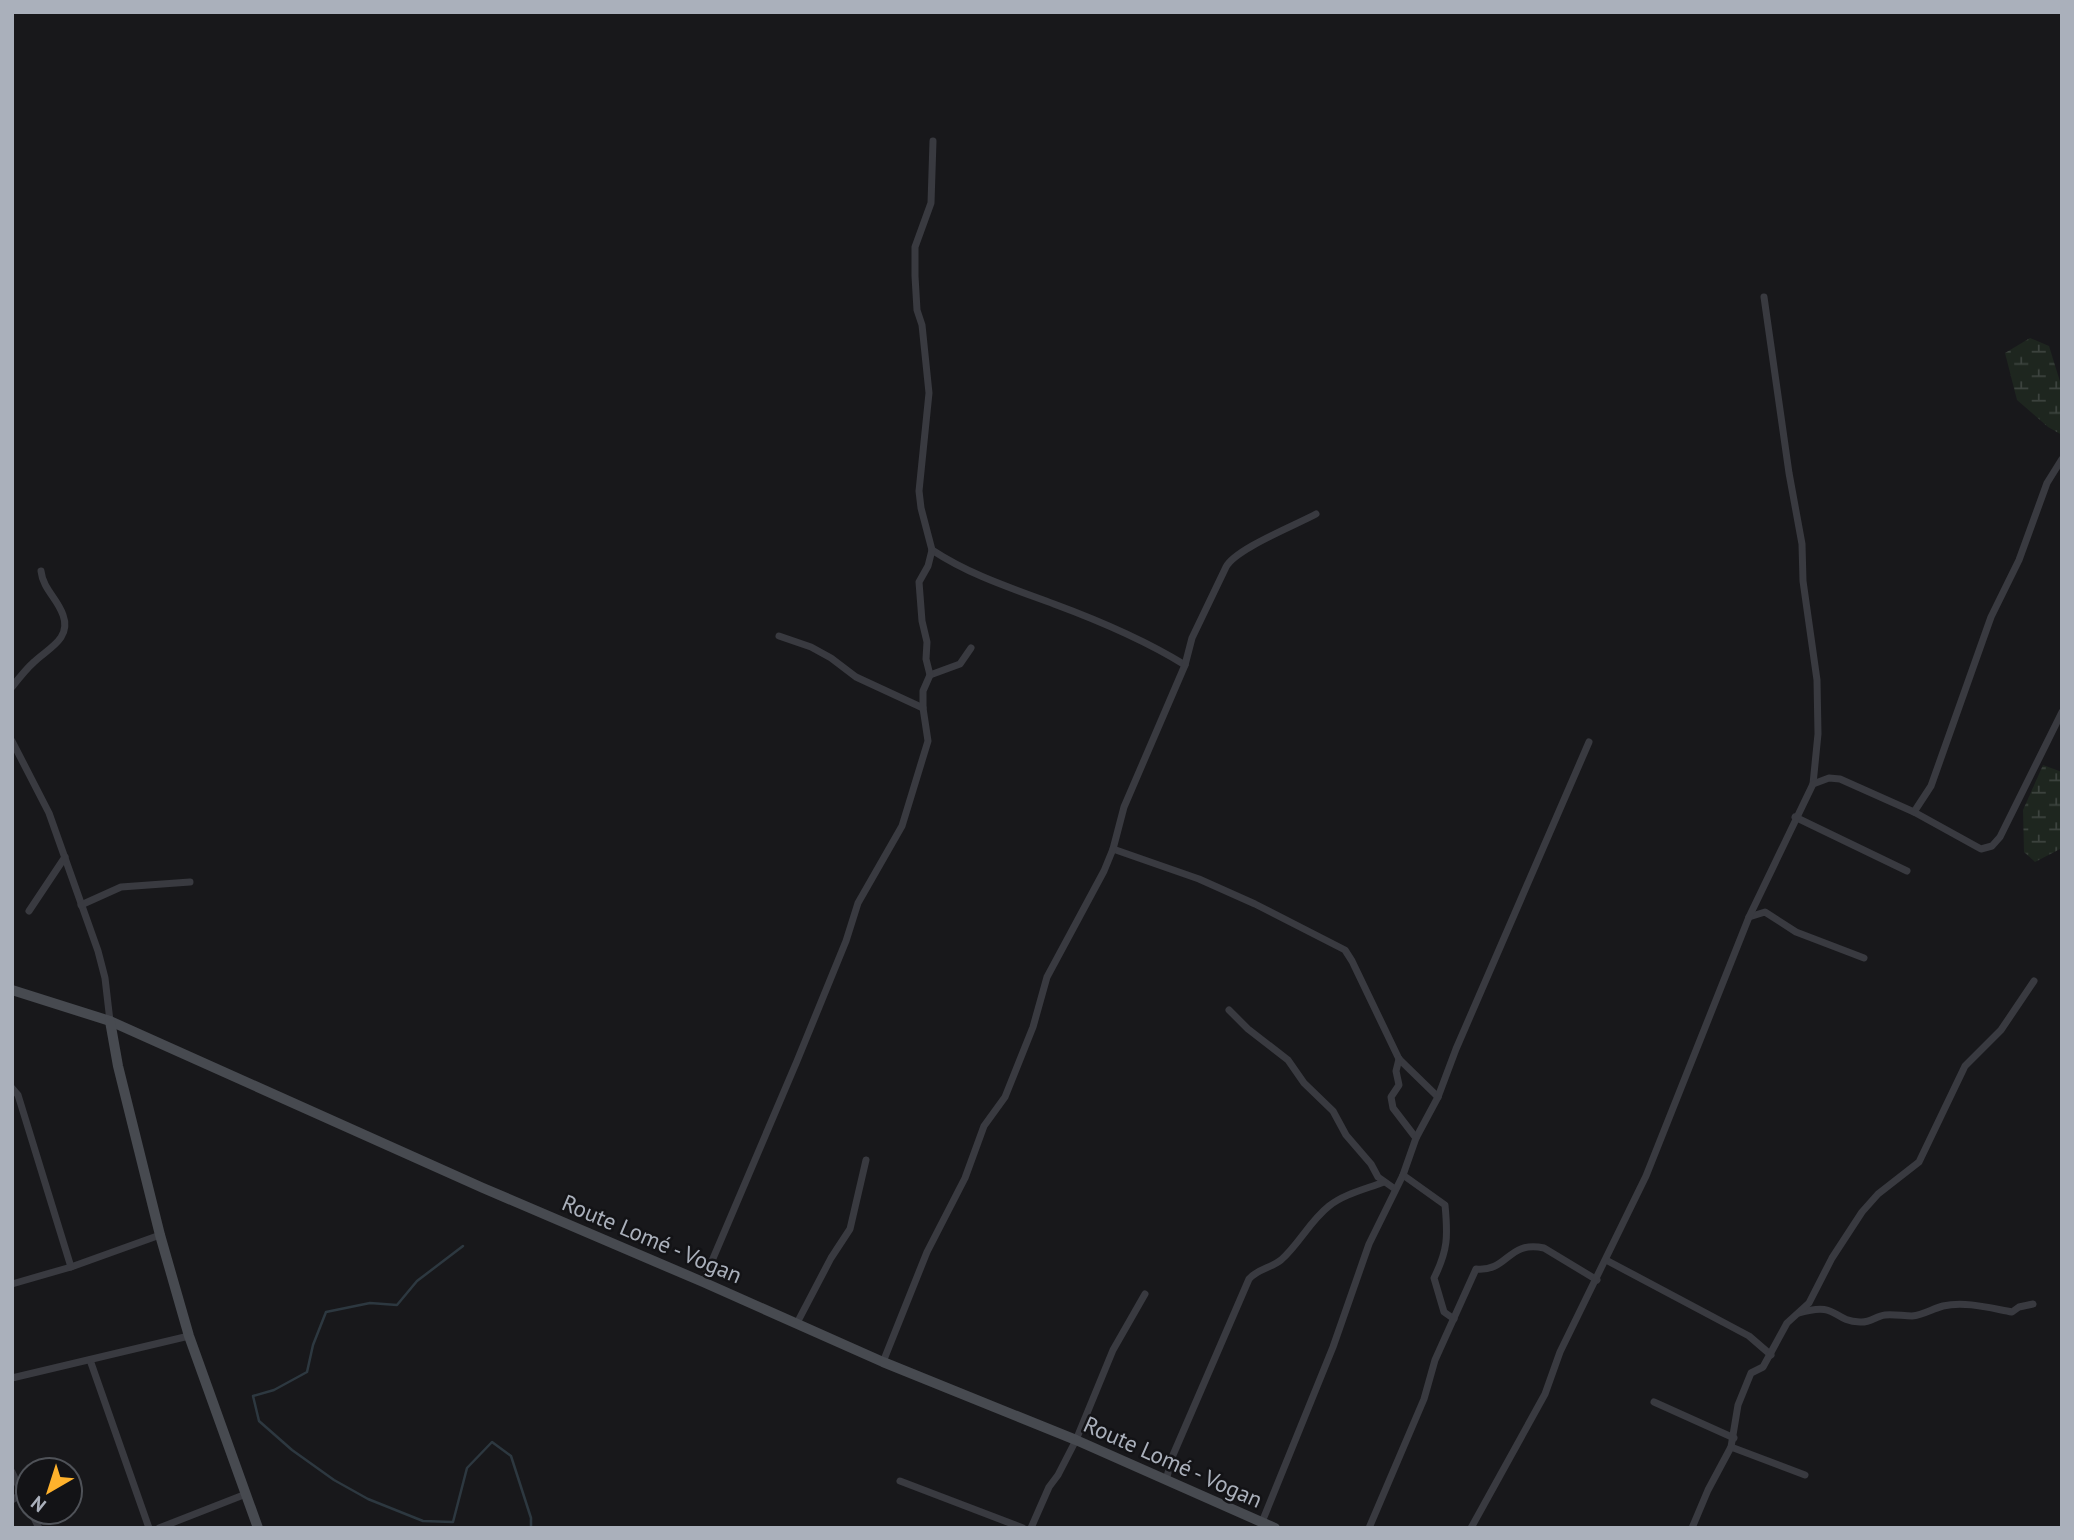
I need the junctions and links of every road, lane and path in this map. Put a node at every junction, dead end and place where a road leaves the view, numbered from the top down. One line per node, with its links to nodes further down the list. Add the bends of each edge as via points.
1 (933, 141): 5 (street, via 931,203 915,247 917,310 929,393 919,491)
2 (1765, 297): 16 (street, via 1817,680)
3 (2062, 459): 17 (street, via 2047,483 2019,560 1991,617 1931,786)
4 (1316, 514): 9 (street, via 1229,561 1192,638)
5 (932, 550): 9 (street, via 986,580 1131,634); 10 (street, via 919,582)
6 (41, 571): 11 (street, via 42,583 64,616 62,636)
7 (779, 636): 12 (street, via 831,658 856,677)
8 (971, 648): 10 (street, via 960,664)
9 (1185, 665): 19 (street, via 1124,807)
10 (930, 675): 12 (street, via 923,691)
11 (12, 687)
12 (923, 708): 43 (street, via 928,741 902,826 858,903 812,1025)
13 (2062, 712): 17 (street, via 1992,846 1981,849)
14 (12, 741): 20 (street, via 49,813)
15 (1589, 742): 33 (street)
16 (1813, 783): 17 (street, via 1840,779); 18 (street)
17 (1914, 812)
18 (1795, 817): 21 (street); 25 (street)
19 (1113, 849): 31 (street, via 1199,879 1345,950); 53 (street, via 1047,977 1005,1097 984,1126)
20 (65, 858): 23 (street); 24 (street)
21 (1907, 871)
22 (190, 882): 23 (street, via 121,887)
23 (81, 905): 30 (street, via 105,978)
24 (29, 911)
25 (1749, 917): 26 (street, via 1765,912 1796,932); 40 (street, via 1646,1176)
26 (1864, 958)
27 (2034, 981): 47 (street, via 2001,1030 1965,1066 1919,1162 1862,1212)
28 (12, 989): 30 (main road, Route Lomé - Vogan)
29 (1229, 1010): 37 (street, via 1279,1052 1333,1111)
30 (110, 1021): 39 (main road); 43 (main road, Route Lomé - Vogan)
31 (1399, 1059): 33 (street); 34 (street, via 1393,1108)
32 (12, 1088): 41 (street, via 19,1095)
33 (1438, 1097): 34 (street)
34 (1416, 1138): 36 (street)
35 (866, 1160): 49 (street, via 850,1230)
36 (1403, 1175): 38 (street); 48 (street, via 1445,1205 1448,1238 1434,1278 1444,1312)
37 (1384, 1182): 38 (street); 59 (street, via 1328,1206 1289,1252 1249,1279 1172,1455)
38 (1395, 1189): 62 (street, via 1369,1244 1334,1347)
39 (160, 1235): 41 (street); 50 (main road)
40 (1606, 1261): 42 (street); 51 (street, via 1749,1336)
41 (71, 1267): 44 (street)
42 (1597, 1280): 48 (street, via 1544,1248 1526,1245 1500,1264 1476,1269); 70 (street, via 1560,1352 1545,1394)
43 (703, 1282): 49 (main road, Route Lomé - Vogan)
44 (12, 1284)
45 (1145, 1294): 56 (street, via 1113,1350)
46 (2033, 1304): 47 (street, via 2012,1312 1967,1304 1944,1306 1913,1316 1881,1315 1870,1322 1850,1321 1827,1308)
47 (1799, 1314): 51 (street, via 1787,1323)
48 (1454, 1319): 69 (street)
49 (797, 1323): 53 (main road, Route Lomé - Vogan)
50 (189, 1336): 52 (street); 61 (main road)
51 (1771, 1355): 57 (street, via 1763,1367 1751,1373 1738,1405)
52 (90, 1360): 54 (street); 63 (street)
53 (883, 1362): 56 (main road, Route Lomé - Vogan)
54 (12, 1378)
55 (1654, 1402): 57 (street)
56 (1076, 1440): 59 (main road, Route Lomé - Vogan); 67 (street)
57 (1732, 1443): 58 (street); 71 (street)
58 (1805, 1475)
59 (1166, 1480): 62 (main road, Route Lomé - Vogan)
60 (900, 1481): 66 (street)
61 (246, 1494): 64 (street); 65 (main road)
62 (1262, 1522): 68 (main road, Route Lomé - Vogan)
63 (149, 1528)
64 (159, 1528)
65 (258, 1528)
66 (1023, 1528)
67 (1031, 1528)
68 (1275, 1528)
69 (1368, 1528)
70 (1471, 1528)
71 (1692, 1528)

